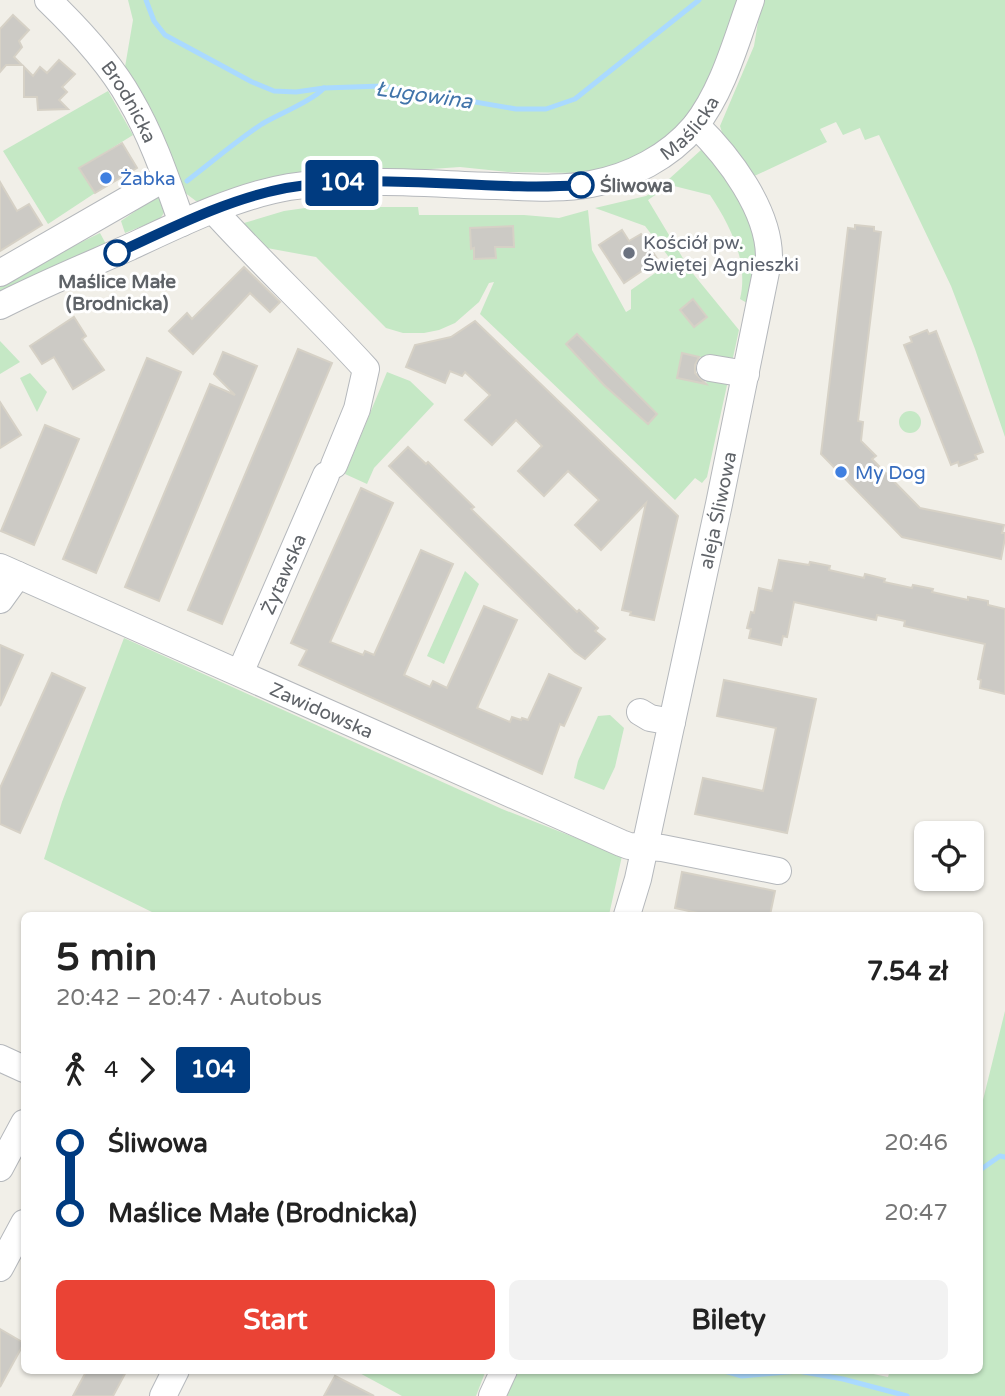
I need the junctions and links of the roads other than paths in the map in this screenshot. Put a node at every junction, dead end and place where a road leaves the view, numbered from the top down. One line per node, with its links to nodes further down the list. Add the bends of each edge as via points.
1 (48, 0): 4 (street, Brodnicka, via 129,96)
2 (749, 6): 3 (street, Maślicka, via 720,82)
3 (696, 125): 5 (street, Maślicka, via 659,158 587,185 309,185 263,193); 10 (street, aleja Śliwowa, via 757,207 767,236 768,269)
4 (165, 178): 6 (street, Brodnicka); 7 (street)
5 (214, 211): 6 (street, Maślicka); 13 (street, Żytawska, via 366,369 356,409)
6 (182, 223): 8 (street, Maślicka)
7 (0, 273)
8 (0, 306)
9 (710, 368): 10 (street)
10 (746, 374): 15 (street, aleja Śliwowa)
11 (9, 571): 12 (street); 13 (street, Zawidowska)
12 (0, 600)
13 (240, 673): 16 (street, Zawidowska, via 561,818 629,846)
14 (640, 712): 15 (street)
15 (672, 722): 16 (street, aleja Śliwowa)
16 (645, 847): 17 (street, Zawidowska); 18 (street, aleja Śliwowa)
17 (778, 871)
18 (628, 912)
19 (0, 1058): 20 (street)
20 (21, 1068)
21 (21, 1129): 22 (street)
22 (0, 1168)
23 (21, 1229): 24 (street)
24 (0, 1268)
25 (174, 1374): 27 (street)
26 (502, 1374): 28 (street)
27 (163, 1396)
28 (492, 1396)

